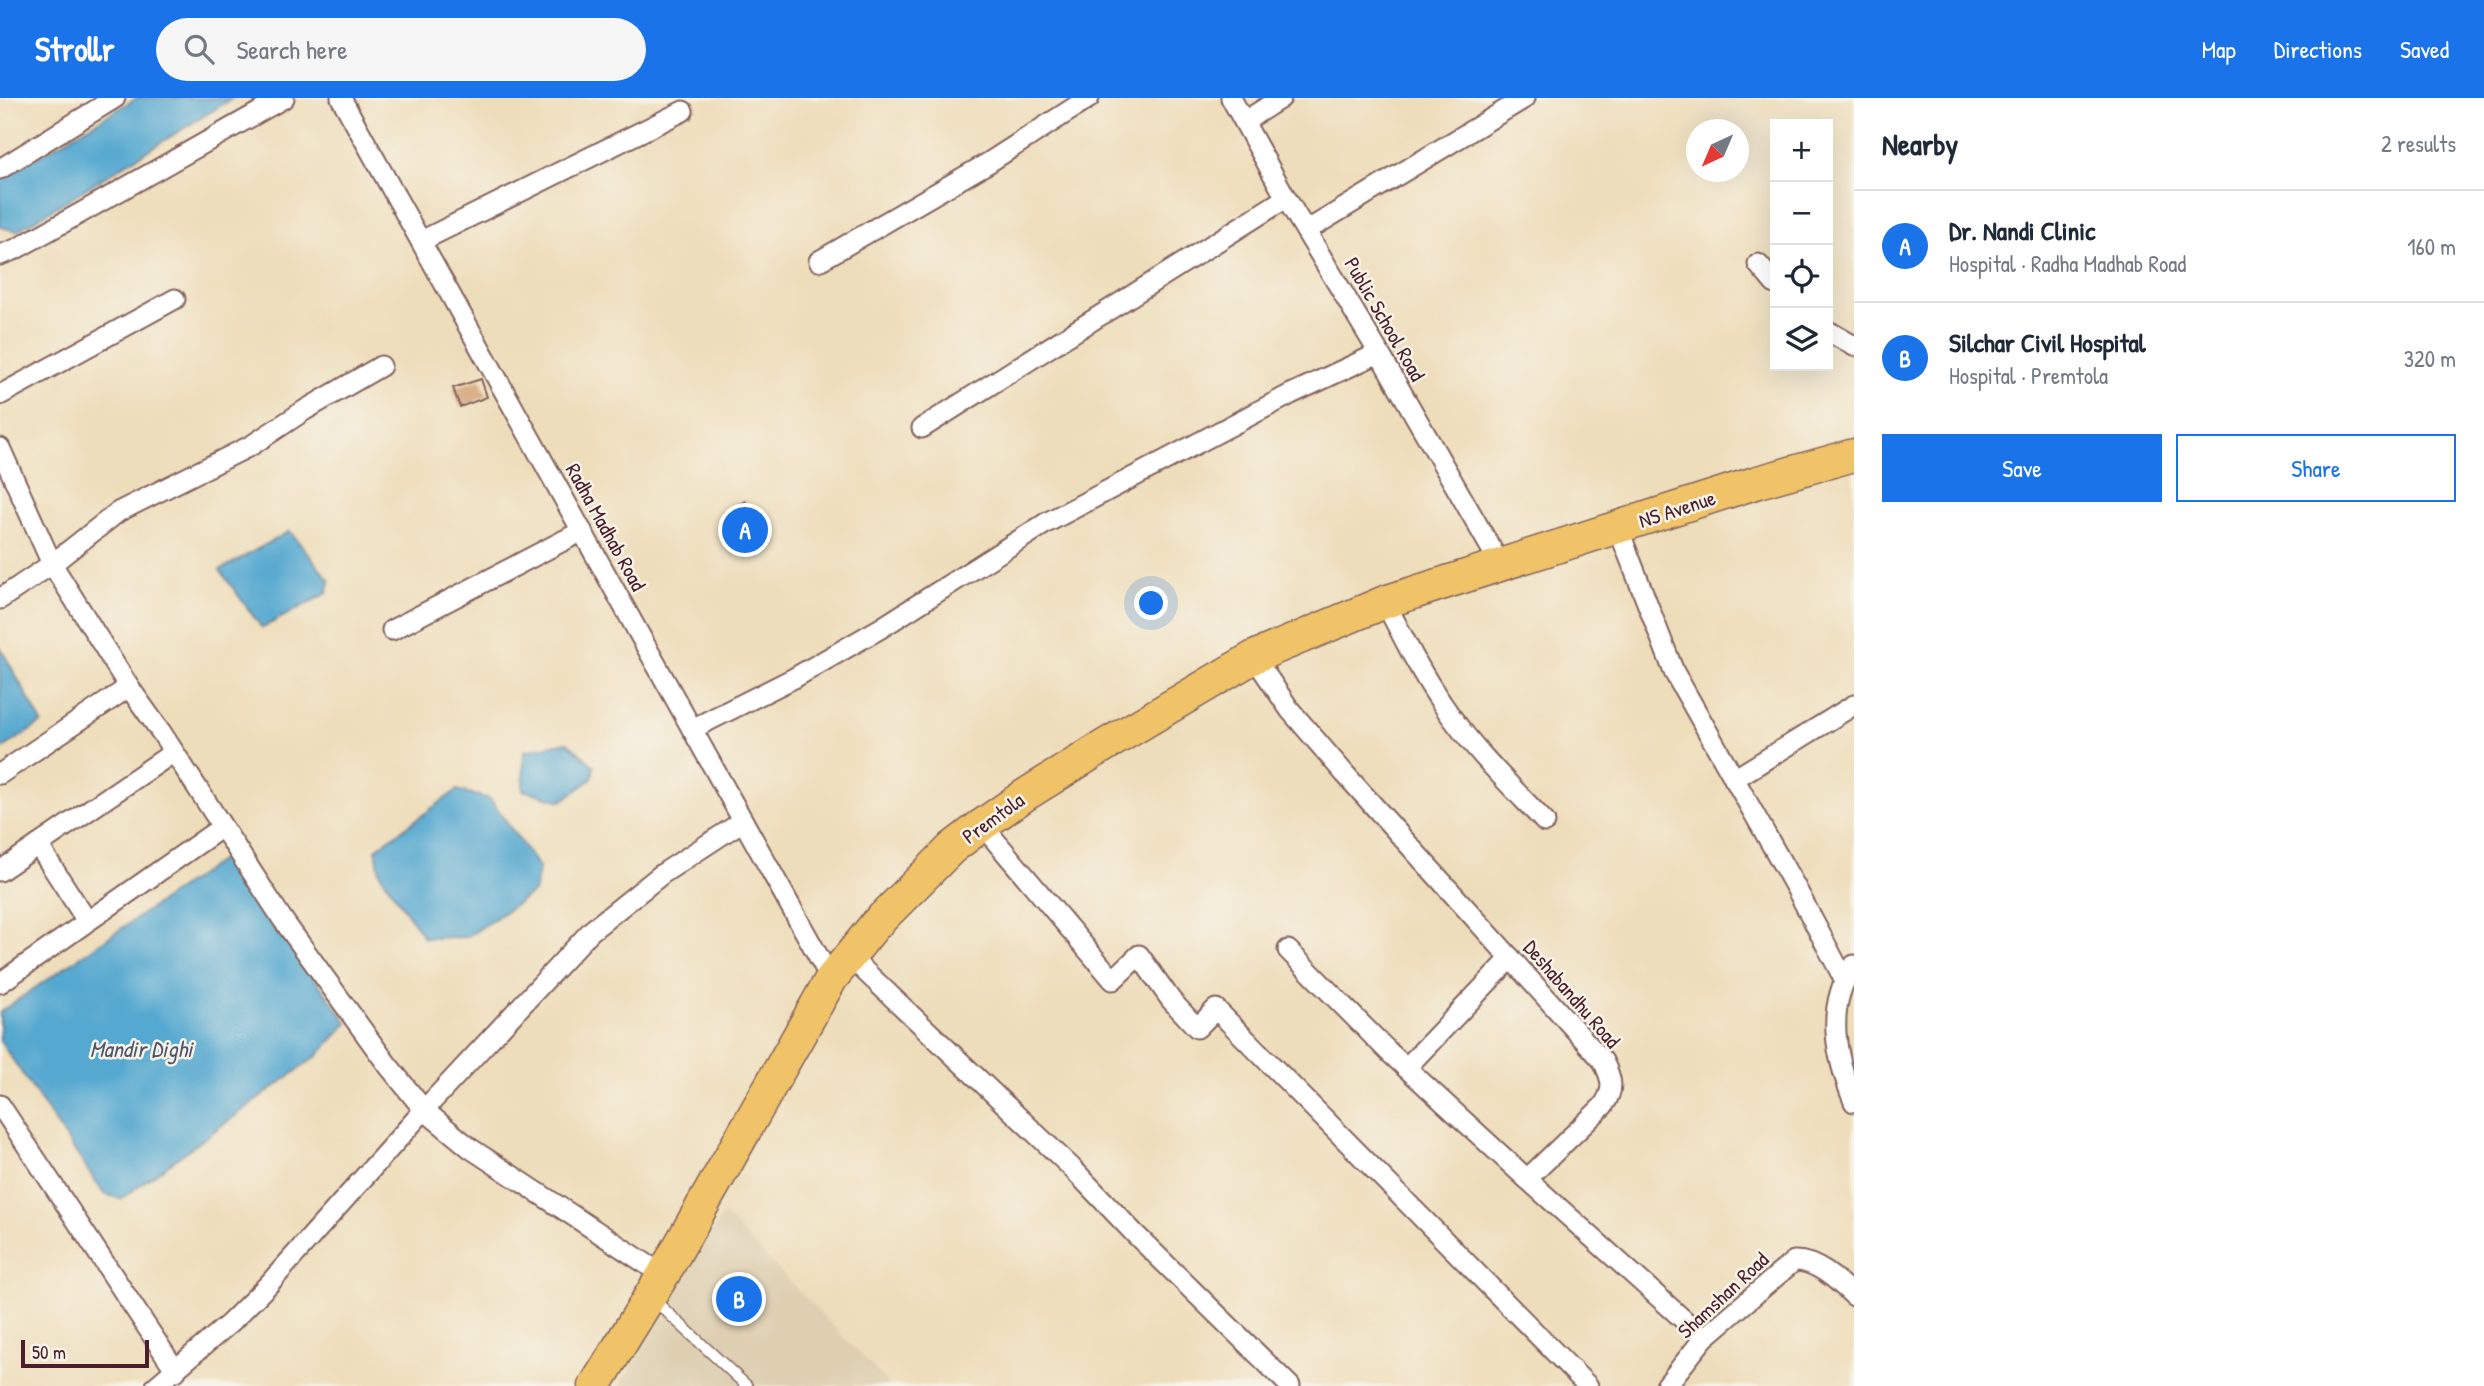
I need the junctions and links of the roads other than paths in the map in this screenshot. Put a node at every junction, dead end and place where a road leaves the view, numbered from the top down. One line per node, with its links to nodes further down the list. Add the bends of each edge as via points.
1 (115, 98): 10 (street)
2 (284, 98): 14 (street)
3 (1089, 98): 15 (street)
4 (1231, 98): 9 (street, Public School Road)
5 (1280, 98): 9 (street)
6 (1525, 98): 12 (street)
7 (347, 100): 13 (street, Radha Madhab Road)
8 (683, 111): 13 (street)
9 (1245, 121): 11 (street, Public School Road)
10 (0, 169)
11 (1286, 198): 12 (street, Public School Road); 24 (street)
12 (1306, 231): 21 (street, Public School Road)
13 (421, 242): 28 (street, Radha Madhab Road)
14 (0, 255)
15 (819, 261)
16 (1758, 264): 17 (street)
17 (1770, 278)
18 (175, 299): 23 (street)
19 (1833, 334): 20 (street)
20 (1854, 345)
21 (1379, 353): 30 (street, Public School Road); 37 (street, via 1046,523 881,628)
22 (381, 366): 29 (street, via 252,445 118,512)
23 (0, 395)
24 (922, 428)
25 (0, 447): 29 (street)
26 (1854, 455): 27 (highway, NS Avenue)
27 (1618, 528): 30 (highway, NS Avenue); 40 (street, via 1674,673)
28 (582, 531): 33 (street); 37 (street, Radha Madhab Road)
29 (52, 564): 31 (street); 35 (street)
30 (1500, 564): 32 (highway, Premtola)
31 (0, 599)
32 (1385, 602): 34 (highway, Premtola); 42 (street, via 1444,706)
33 (392, 630)
34 (1254, 657): 43 (highway, Premtola); 49 (street, Deshabandhu Road, via 1298,719)
35 (129, 687): 38 (street); 39 (street)
36 (1854, 705): 40 (street)
37 (692, 729): 41 (street, Radha Madhab Road)
38 (174, 752): 44 (street); 45 (street)
39 (0, 774)
40 (1734, 779): 51 (street)
41 (743, 821): 50 (street, Radha Madhab Road); 56 (street, via 662,874 591,931)
42 (1545, 822)
43 (982, 825): 50 (highway, Premtola, via 952,848); 66 (street, via 1113,980 1139,955 1198,1028 1216,1009)
44 (222, 827): 47 (street); 56 (street, via 283,920)
45 (38, 845): 46 (street); 47 (street)
46 (0, 872)
47 (87, 921): 52 (street)
48 (1288, 950): 53 (street)
49 (1511, 958): 53 (street); 57 (street, Deshabandhu Road, via 1603,1061 1612,1088 1603,1106)
50 (840, 967): 58 (highway, Premtola); 65 (street, Radha Madhab Road, via 1072,1168)
51 (1849, 972): 54 (street, via 1835,1012 1836,1039)
52 (0, 983)
53 (1406, 1068): 57 (street)
54 (1854, 1102)
55 (0, 1105): 61 (street)
56 (424, 1110): 58 (street); 61 (street, via 268,1285)
57 (1527, 1179): 60 (street)
58 (656, 1286): 63 (highway, Premtola); 64 (lane)
59 (1854, 1296): 60 (street, Shamshan Road, via 1812,1264 1794,1261)
60 (1704, 1338): 67 (street, Shamshan Road)
61 (176, 1371): 62 (street)
62 (156, 1386)
63 (595, 1386)
64 (747, 1386)
65 (1290, 1386)
66 (1588, 1386)
67 (1666, 1386)

